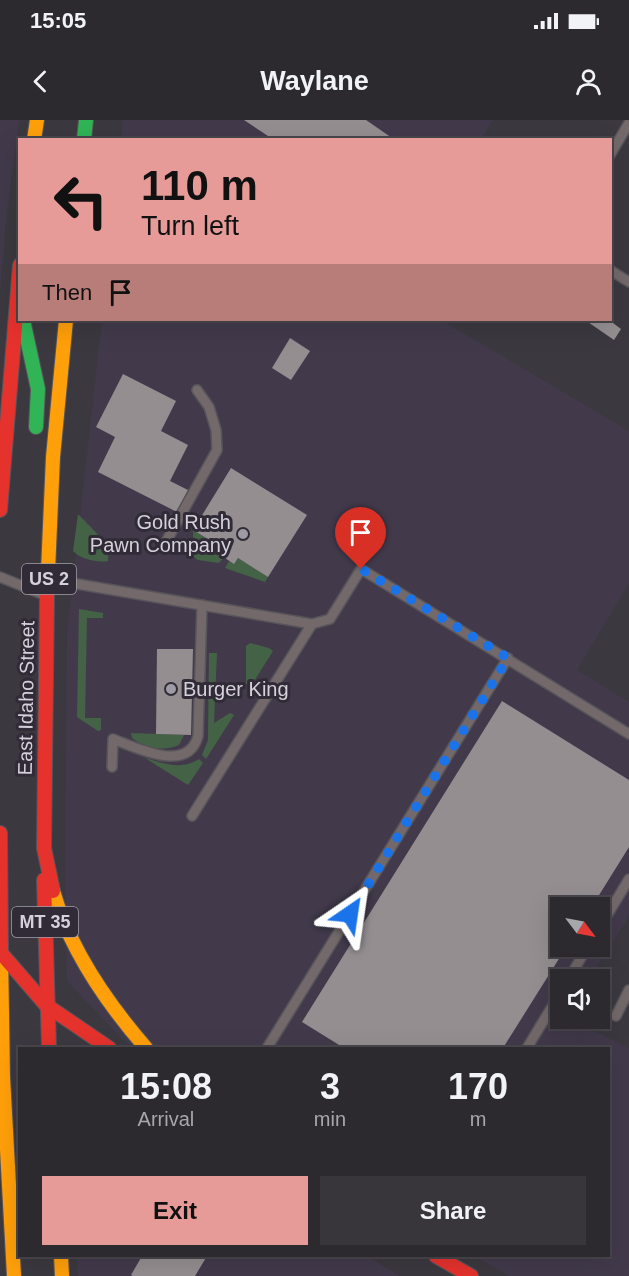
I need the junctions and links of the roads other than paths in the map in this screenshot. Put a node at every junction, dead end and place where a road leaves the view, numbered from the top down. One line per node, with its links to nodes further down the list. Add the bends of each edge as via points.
1 (37, 120): 4 (main road)
2 (86, 120): 5 (main road)
3 (629, 123): 6 (lane)
4 (34, 138)
5 (84, 138)
6 (612, 152)
7 (612, 271): 8 (lane)
8 (629, 282)
9 (18, 296): 14 (main road)
10 (23, 321): 13 (main road, via 38,389)
11 (66, 321): 17 (main road, East Idaho Street / US 2, via 53,457)
12 (197, 390): 15 (lane, via 209,407 217,450)
13 (36, 436)
14 (0, 510)
15 (168, 540)
16 (0, 577): 18 (lane, via 28,582)
17 (49, 580): 18 (main road, East Idaho Street / US 2); 19 (lane)
18 (47, 596): 26 (main road, East Idaho Street / US 2)
19 (202, 605): 20 (lane); 23 (lane, via 196,744 185,754 165,756 113,739)
20 (312, 624): 21 (lane, via 330,619 361,569); 24 (lane)
21 (508, 658): 22 (lane); 38 (lane)
22 (629, 734)
23 (112, 767)
24 (192, 816)
25 (0, 833): 27 (main road)
26 (44, 839): 32 (main road, East Idaho Street / MT 35); 37 (main road, US 2, via 52,885 86,965 115,1013)
27 (1, 868): 30 (main road)
28 (629, 879): 29 (lane)
29 (610, 910)
30 (1, 953): 32 (main road); 42 (main road, MT 35)
31 (629, 990): 34 (lane)
32 (46, 1005): 35 (main road, MT 35); 36 (main road)
33 (550, 1010): 39 (lane)
34 (616, 1016)
35 (49, 1047)
36 (108, 1047)
37 (145, 1047)
38 (268, 1047)
39 (528, 1047)
40 (62, 1257): 43 (main road)
41 (438, 1257): 44 (main road)
42 (14, 1276)
43 (62, 1276)
44 (471, 1276)

